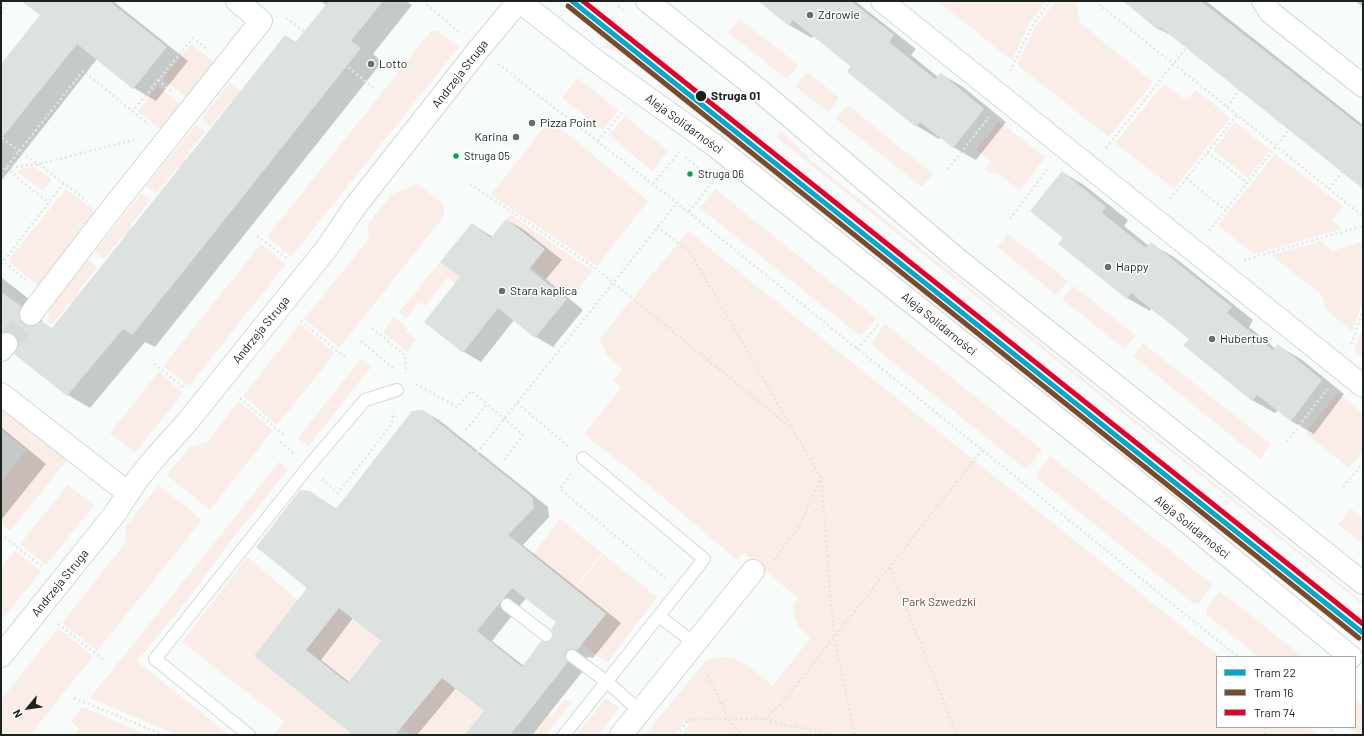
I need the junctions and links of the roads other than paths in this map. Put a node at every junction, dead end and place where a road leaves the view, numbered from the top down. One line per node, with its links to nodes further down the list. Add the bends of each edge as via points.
1 (237, 1): 7 (street, via 261,21)
2 (519, 1): 12 (street, Andrzeja Struga, via 354,208 322,255); 21 (street, Aleja Solidarności, via 596,61 714,145 1180,516)
3 (647, 1): 14 (street, via 759,90 957,259)
4 (882, 1): 8 (street)
5 (1263, 1): 6 (street, via 1270,12)
6 (1363, 86)
7 (31, 314)
8 (1363, 386)
9 (397, 390): 24 (lane, via 365,400 308,467 155,659)
10 (1, 394): 12 (street)
11 (583, 458): 16 (lane, via 704,559)
12 (128, 493): 19 (street, Andrzeja Struga, via 114,515)
13 (753, 571): 18 (street)
14 (1363, 583)
15 (507, 606): 17 (lane)
16 (659, 616): 18 (lane); 22 (lane)
17 (546, 636)
18 (694, 643): 23 (street)
19 (1, 656)
20 (572, 656): 22 (lane)
21 (1350, 656)
22 (607, 682): 23 (lane); 25 (lane)
23 (640, 711): 26 (street)
24 (249, 735)
25 (564, 735)
26 (621, 735)

